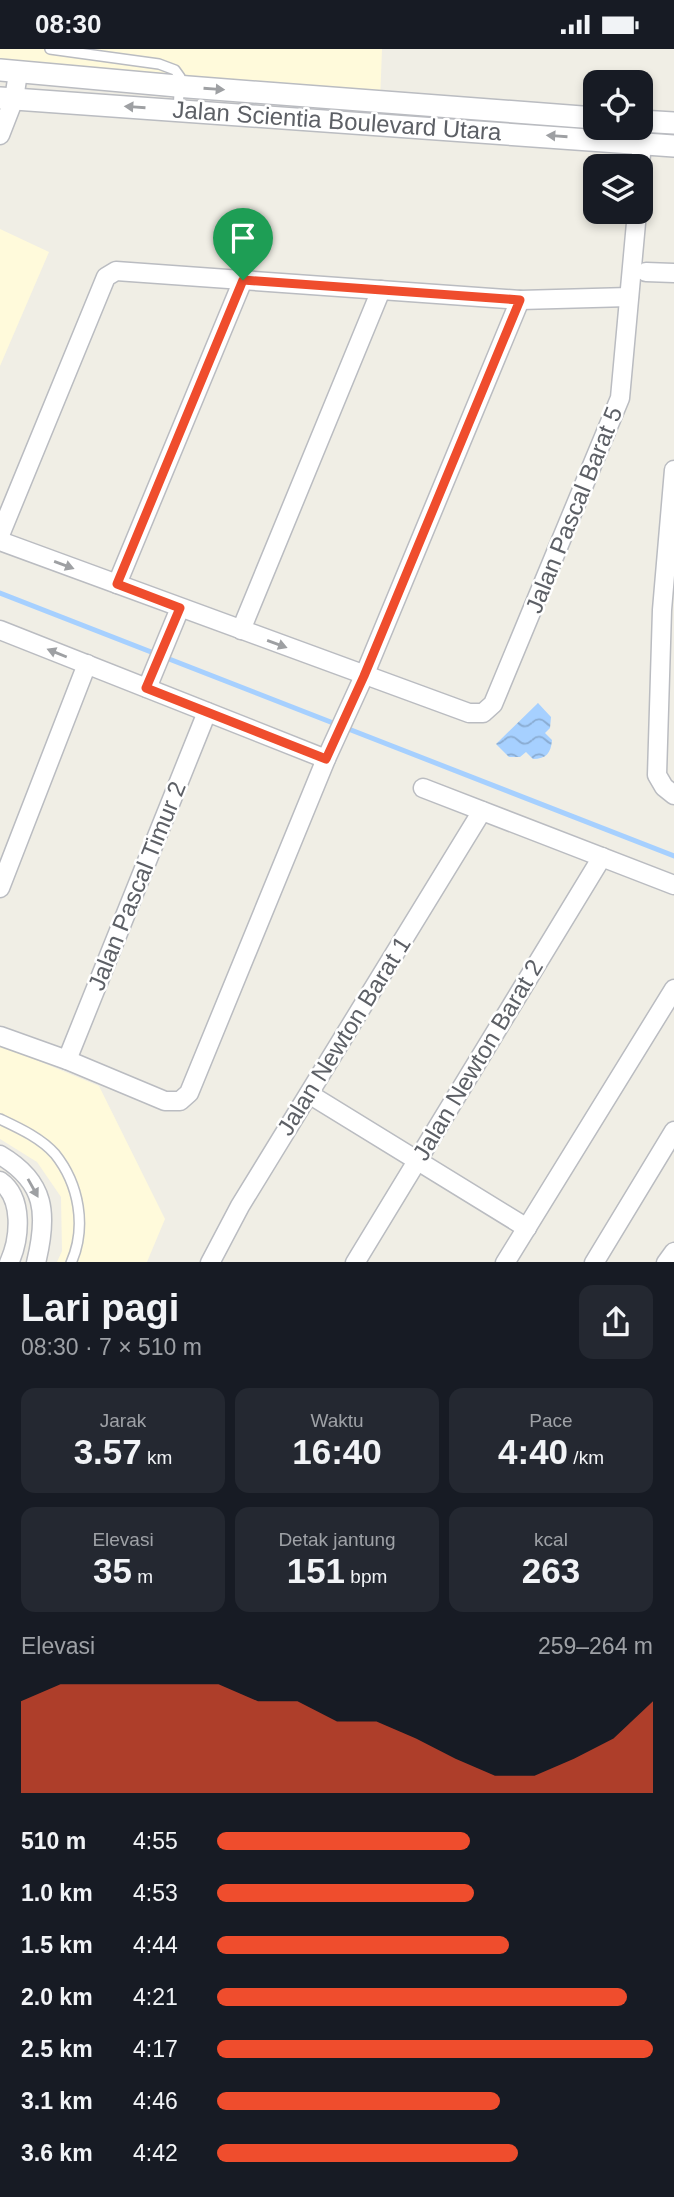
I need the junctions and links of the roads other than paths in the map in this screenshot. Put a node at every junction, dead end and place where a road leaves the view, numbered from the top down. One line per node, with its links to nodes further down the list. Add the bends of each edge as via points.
1 (50, 49): 3 (lane, via 164,65 179,75)
2 (9, 71): 3 (street, Jalan Scientia Boulevard Utara); 4 (street)
3 (180, 86): 5 (lane); 6 (street, Jalan Scientia Boulevard Utara, one-way to 6)
4 (7, 99): 5 (street, Jalan Scientia Boulevard Utara, one-way to 4); 10 (street)
5 (178, 110): 8 (street, Jalan Scientia Boulevard Utara, one-way to 5)
6 (583, 117)
7 (674, 123): 9 (street, Jalan Scientia Boulevard Utara)
8 (583, 128)
9 (653, 128)
10 (0, 135)
11 (653, 136): 12 (street, Jalan Scientia Boulevard Utara)
12 (674, 146)
13 (635, 224): 18 (street, Jalan Pascal Barat 5)
14 (646, 272): 15 (street)
15 (674, 273)
16 (243, 280): 17 (street); 21 (street, via 116,271 106,277); 24 (street)
17 (381, 290): 19 (street); 27 (street)
18 (629, 297): 19 (street); 29 (street, Jalan Pascal Barat 5, via 620,398 493,704 483,713 469,713)
19 (520, 300): 29 (street)
20 (674, 470): 23 (street)
21 (0, 535)
22 (0, 541): 24 (street, one-way to 24)
23 (669, 579): 34 (street, via 657,775)
24 (117, 584): 25 (street)
25 (180, 608): 27 (street); 30 (street)
26 (0, 630): 28 (street, one-way to 26)
27 (241, 630): 29 (street, one-way to 29)
28 (87, 664): 30 (street); 38 (street)
29 (364, 676): 32 (street)
30 (146, 688): 31 (street)
31 (206, 712): 32 (street); 41 (street, Jalan Pascal Timur 2)
32 (326, 759): 41 (street, via 189,1093 180,1101 166,1101)
33 (423, 787): 35 (street)
34 (674, 795)
35 (482, 811): 36 (street); 42 (street, Jalan Newton Barat 1)
36 (602, 857): 37 (street); 46 (street, Jalan Newton Barat 2)
37 (674, 885)
38 (0, 888)
39 (674, 989): 48 (street)
40 (0, 1036): 41 (street)
41 (67, 1060)
42 (309, 1094): 46 (street); 53 (street, Jalan Newton Barat 1)
43 (0, 1119): 52 (lane, via 29,1133 54,1153 75,1189 80,1219)
44 (674, 1131): 56 (street)
45 (0, 1155): 51 (street, one-way to 51, via 16,1164 33,1184 43,1206 44,1233)
46 (417, 1160): 48 (street); 54 (street, Jalan Newton Barat 2)
47 (0, 1181): 50 (street, via 7,1186 16,1209 19,1230)
48 (527, 1228): 55 (street)
49 (674, 1252): 57 (street)
50 (11, 1257)
51 (36, 1262)
52 (71, 1262)
53 (210, 1262)
54 (355, 1262)
55 (505, 1262)
56 (594, 1262)
57 (666, 1262)

